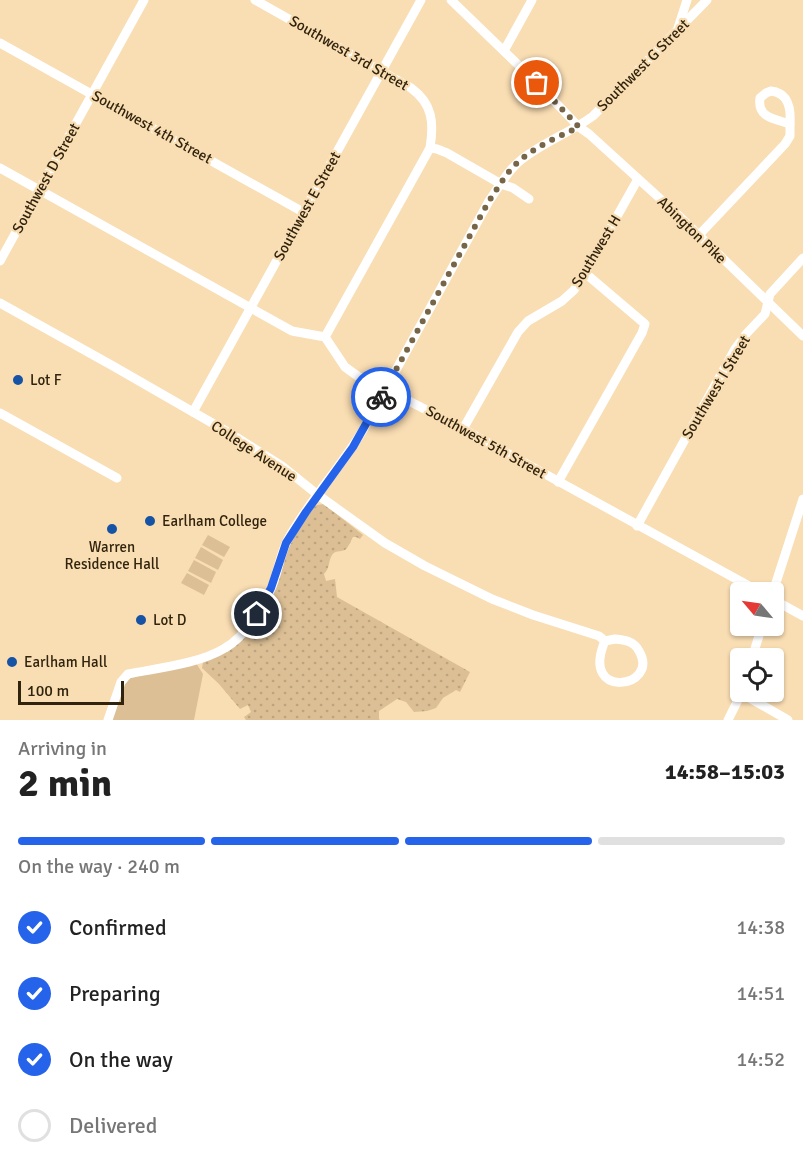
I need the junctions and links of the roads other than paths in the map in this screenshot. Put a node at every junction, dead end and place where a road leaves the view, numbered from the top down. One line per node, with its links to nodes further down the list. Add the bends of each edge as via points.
1 (144, 0): 12 (street, Southwest D Street)
2 (255, 0): 11 (street, Southwest 3rd Street)
3 (421, 0): 11 (street, Southwest E Street)
4 (451, 0): 10 (street, Abington Pike)
5 (532, 0): 10 (street)
6 (687, 0): 8 (street)
7 (707, 0): 8 (street, Southwest G Street)
8 (678, 30): 14 (street, Southwest G Street)
9 (0, 42): 12 (street, Southwest 4th Street)
10 (504, 51): 14 (street, Abington Pike)
11 (382, 71): 15 (street, Southwest 3rd Street, via 417,92 425,103 432,118); 21 (street, Southwest E Street)
12 (92, 94): 19 (street, Southwest D Street); 21 (street, Southwest 4th Street)
13 (790, 124): 22 (street, via 785,144)
14 (579, 127): 17 (street, Abington Pike); 18 (street, Southwest G Street, via 520,160)
15 (430, 148): 18 (street, via 447,153); 30 (street)
16 (0, 168): 19 (street)
17 (638, 179): 22 (street, Abington Pike); 25 (street, Southwest H)
18 (501, 184): 20 (street); 31 (street, Southwest G Street)
19 (39, 190): 24 (street, Southwest D Street); 28 (street)
20 (529, 199)
21 (303, 212): 28 (street, Southwest E Street)
22 (699, 235): 27 (street, Abington Pike)
23 (803, 258): 27 (street, Southwest I Street, via 770,294)
24 (0, 261)
25 (585, 273): 34 (street, Southwest H, via 562,301 518,332); 36 (street, via 645,324)
26 (0, 303): 32 (street, College Avenue)
27 (768, 303): 29 (street, Abington Pike); 39 (street, Southwest I Street, via 765,314 735,349)
28 (250, 308): 30 (street, via 292,332); 32 (street, Southwest E Street)
29 (803, 336)
30 (325, 337): 31 (street, Southwest 5th Street, via 350,372)
31 (385, 390): 34 (street, Southwest 5th Street); 37 (street, Southwest G Street, via 353,447)
32 (193, 412): 37 (street, College Avenue, via 282,466)
33 (0, 413): 35 (street)
34 (464, 429): 36 (street, Southwest 5th Street)
35 (117, 478)
36 (558, 482): 39 (street, Southwest 5th Street)
37 (318, 495): 44 (street, College Avenue, via 385,543 449,579); 47 (street, Southwest G Street, via 286,543 271,588 246,630 226,648 208,657 128,674 121,682)
38 (803, 499): 41 (street)
39 (637, 525): 40 (street, Southwest 5th Street)
40 (741, 582)
41 (776, 582)
42 (784, 606): 43 (street)
43 (803, 616)
44 (605, 641): 44 (street, College Avenue, via 599,657 603,674 617,683 633,680 643,660 638,649 618,639)
45 (737, 702): 48 (street)
46 (758, 702): 49 (street)
47 (108, 720)
48 (728, 720)
49 (788, 720)

